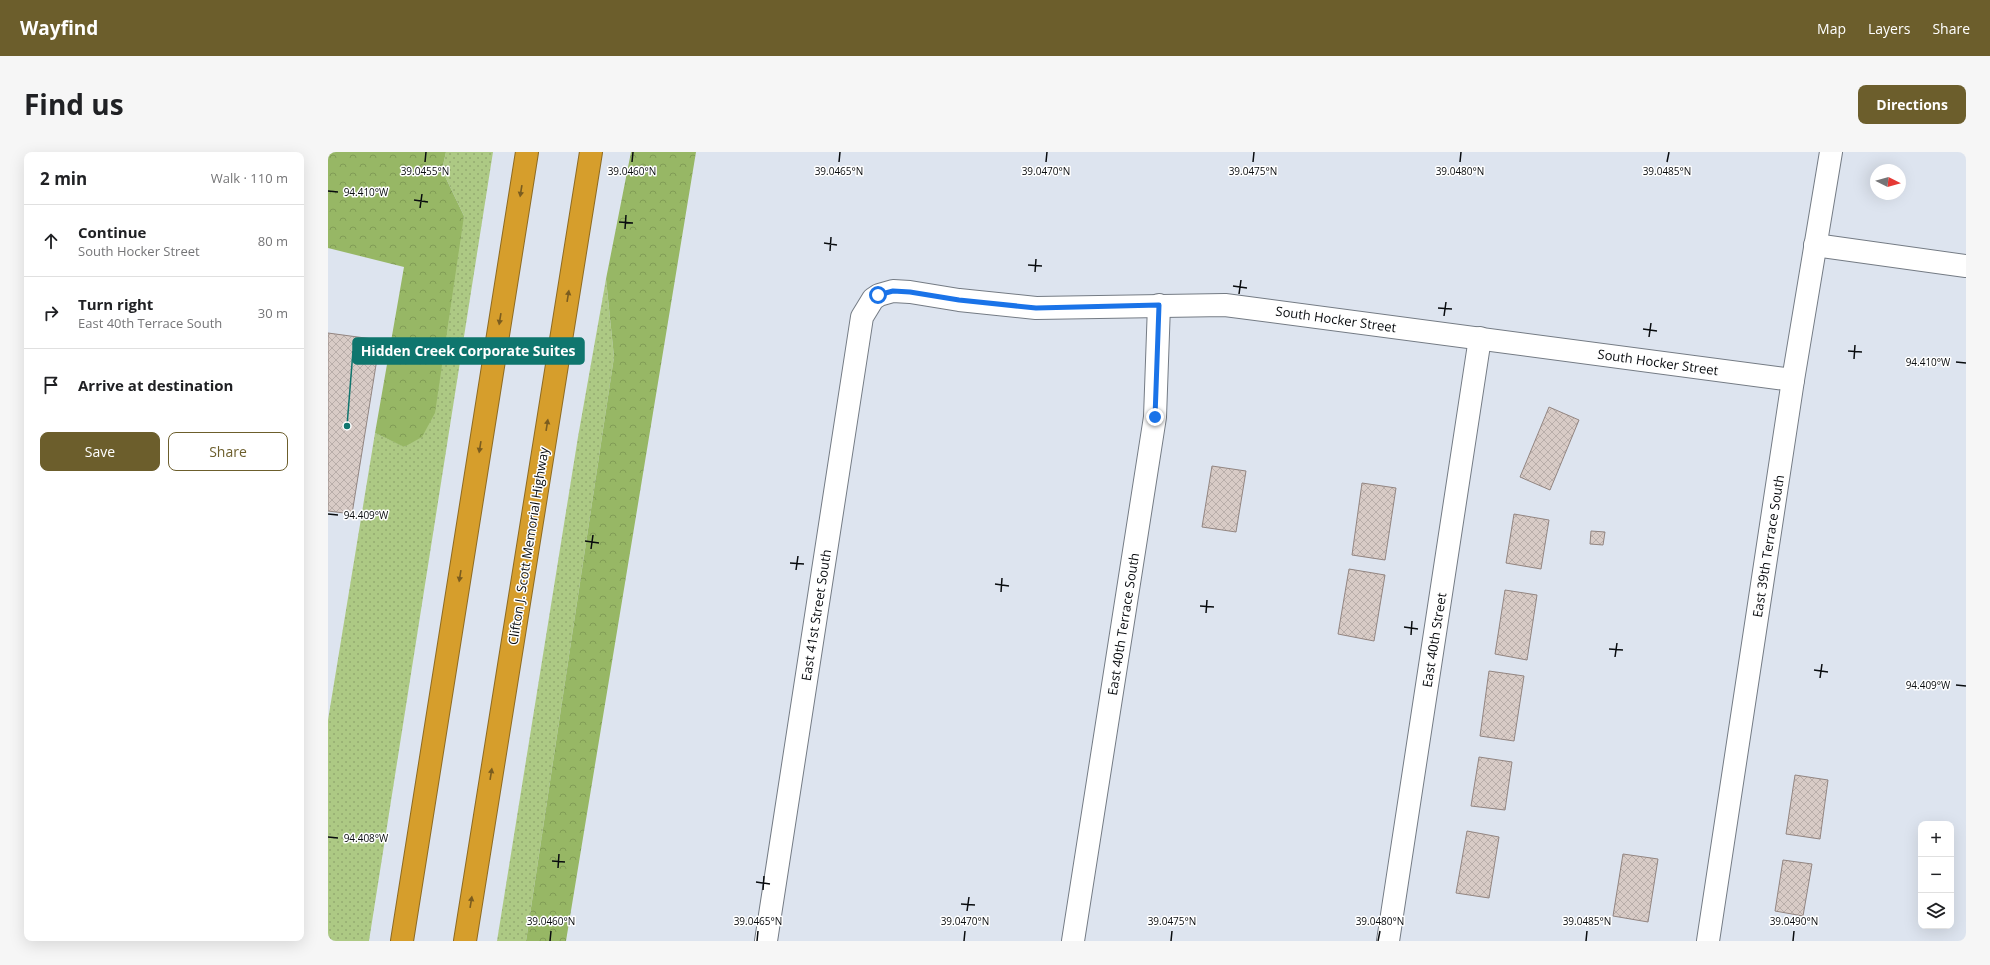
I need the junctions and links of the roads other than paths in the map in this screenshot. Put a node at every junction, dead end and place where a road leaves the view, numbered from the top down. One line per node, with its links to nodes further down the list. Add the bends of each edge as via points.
1 (527, 152): 10 (highway, one-way to 10)
2 (591, 152): 11 (highway, Clifton J. Scott Memorial Highway, one-way to 2)
3 (1831, 152): 4 (street, East 39th Terrace South)
4 (1815, 245): 5 (street); 9 (street, East 39th Terrace South)
5 (1966, 266)
6 (878, 295): 7 (street, South Hocker Street, via 893,291 910,292 1036,308); 12 (street, East 41st Street South, via 862,317)
7 (1159, 305): 8 (street, South Hocker Street, via 1225,304); 13 (street, East 40th Terrace South, via 1155,417)
8 (1480, 338): 9 (street, South Hocker Street); 14 (street, East 40th Street)
9 (1793, 380): 15 (street, East 39th Terrace South)
10 (402, 941)
11 (465, 941)
12 (766, 941)
13 (1073, 941)
14 (1388, 941)
15 (1708, 941)

